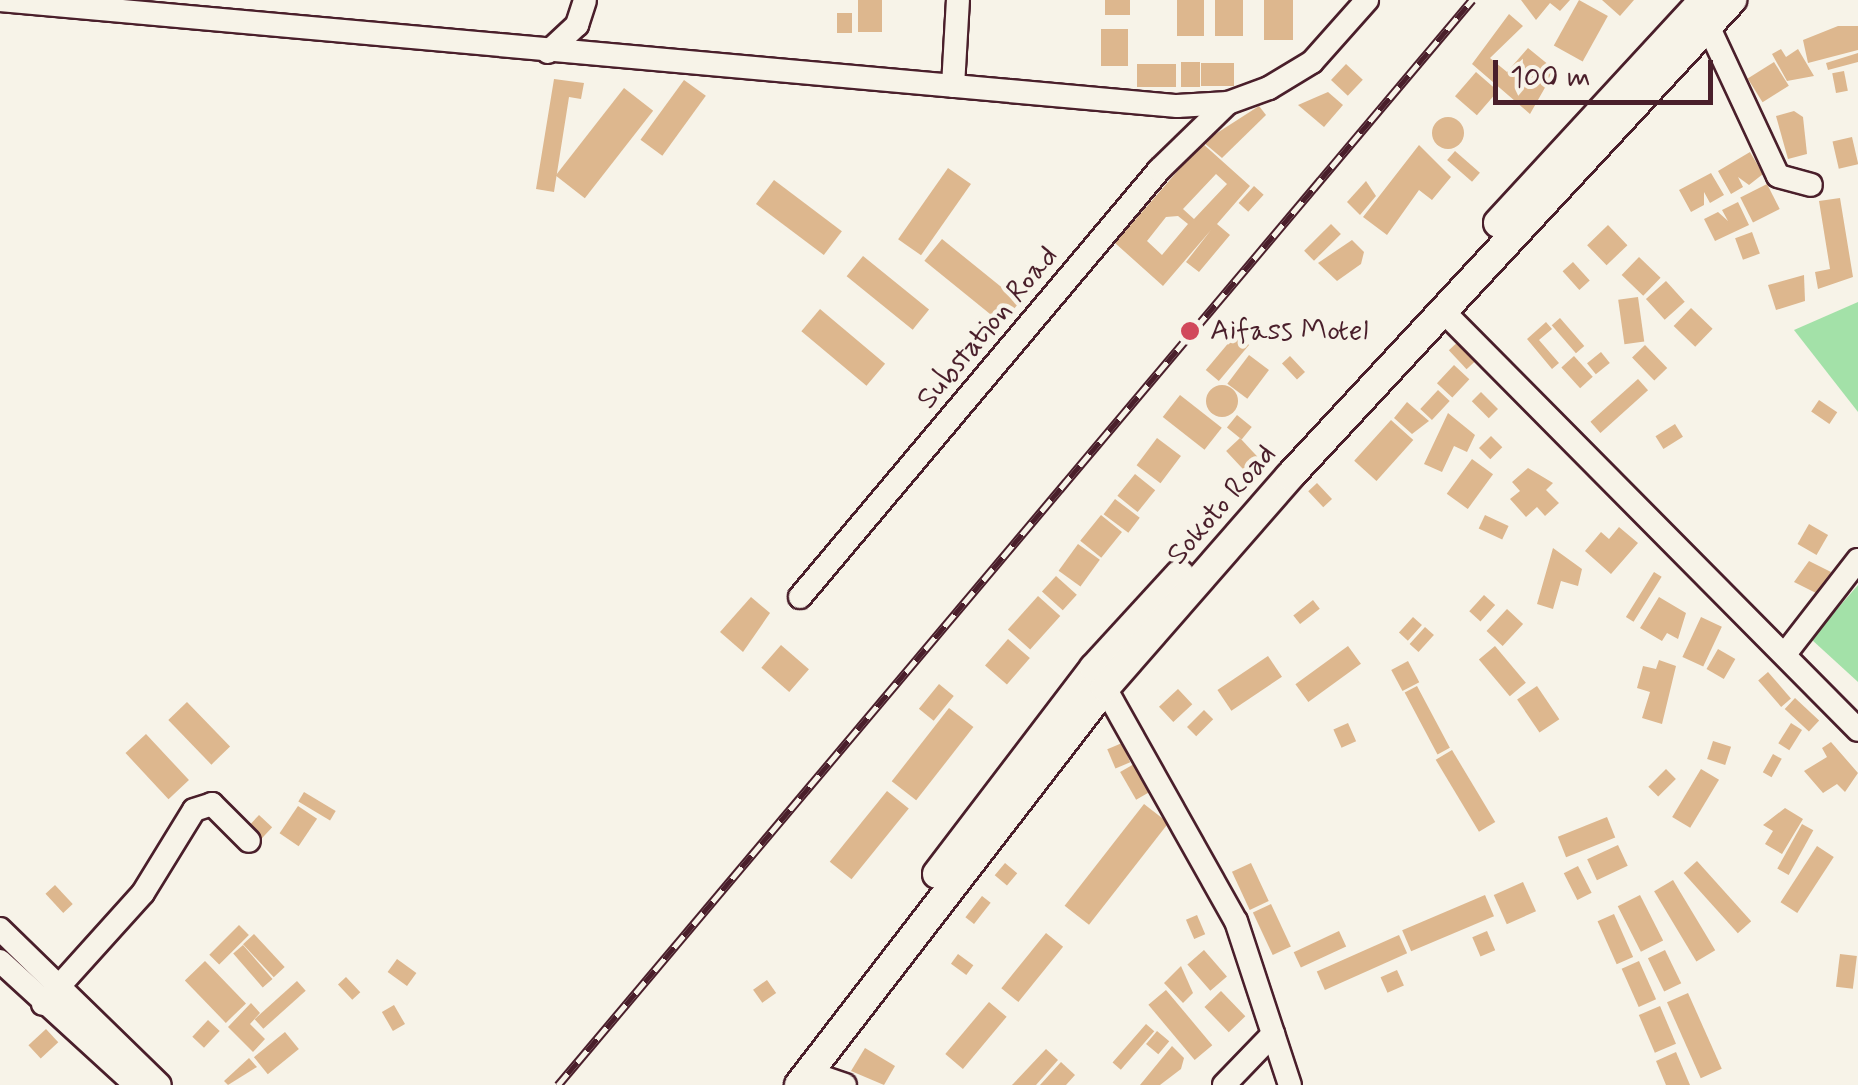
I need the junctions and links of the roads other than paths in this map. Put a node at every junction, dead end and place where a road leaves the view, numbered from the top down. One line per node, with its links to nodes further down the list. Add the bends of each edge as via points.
1 (0, 0): 9 (street)
2 (585, 0): 7 (street)
3 (958, 0): 11 (street)
4 (1367, 0): 12 (street, via 1312,62)
5 (1704, 0): 13 (main road, Sokoto Road)
6 (1732, 0): 8 (main road, Sokoto Road)
7 (576, 24): 9 (street); 10 (street)
8 (1708, 28): 13 (main road, Sokoto Road); 14 (street, via 1778,176)
9 (548, 52): 10 (street)
10 (598, 56): 11 (street)
11 (953, 86): 12 (street, via 1177,106)
12 (1228, 103): 17 (street, Substation Road, via 1159,170)
13 (1601, 126): 15 (main road, Sokoto Road); 29 (main road, Sokoto Road, via 1094,668)
14 (1812, 185)
15 (1442, 310): 18 (street); 19 (main road, Sokoto Road)
16 (1858, 560): 18 (street)
17 (800, 596)
18 (1785, 654): 20 (street)
19 (1106, 688): 25 (street, via 1204,854); 26 (main road, Sokoto Road)
20 (1858, 730)
21 (249, 841): 24 (street, via 212,804 194,810 142,893)
22 (0, 929): 24 (street)
23 (0, 961): 24 (street)
24 (50, 996): 27 (street); 28 (street)
25 (1274, 1034): 31 (street); 32 (street)
26 (803, 1078): 30 (street)
27 (136, 1085)
28 (160, 1085)
29 (778, 1085)
30 (845, 1085)
31 (1224, 1085)
32 (1290, 1085)

